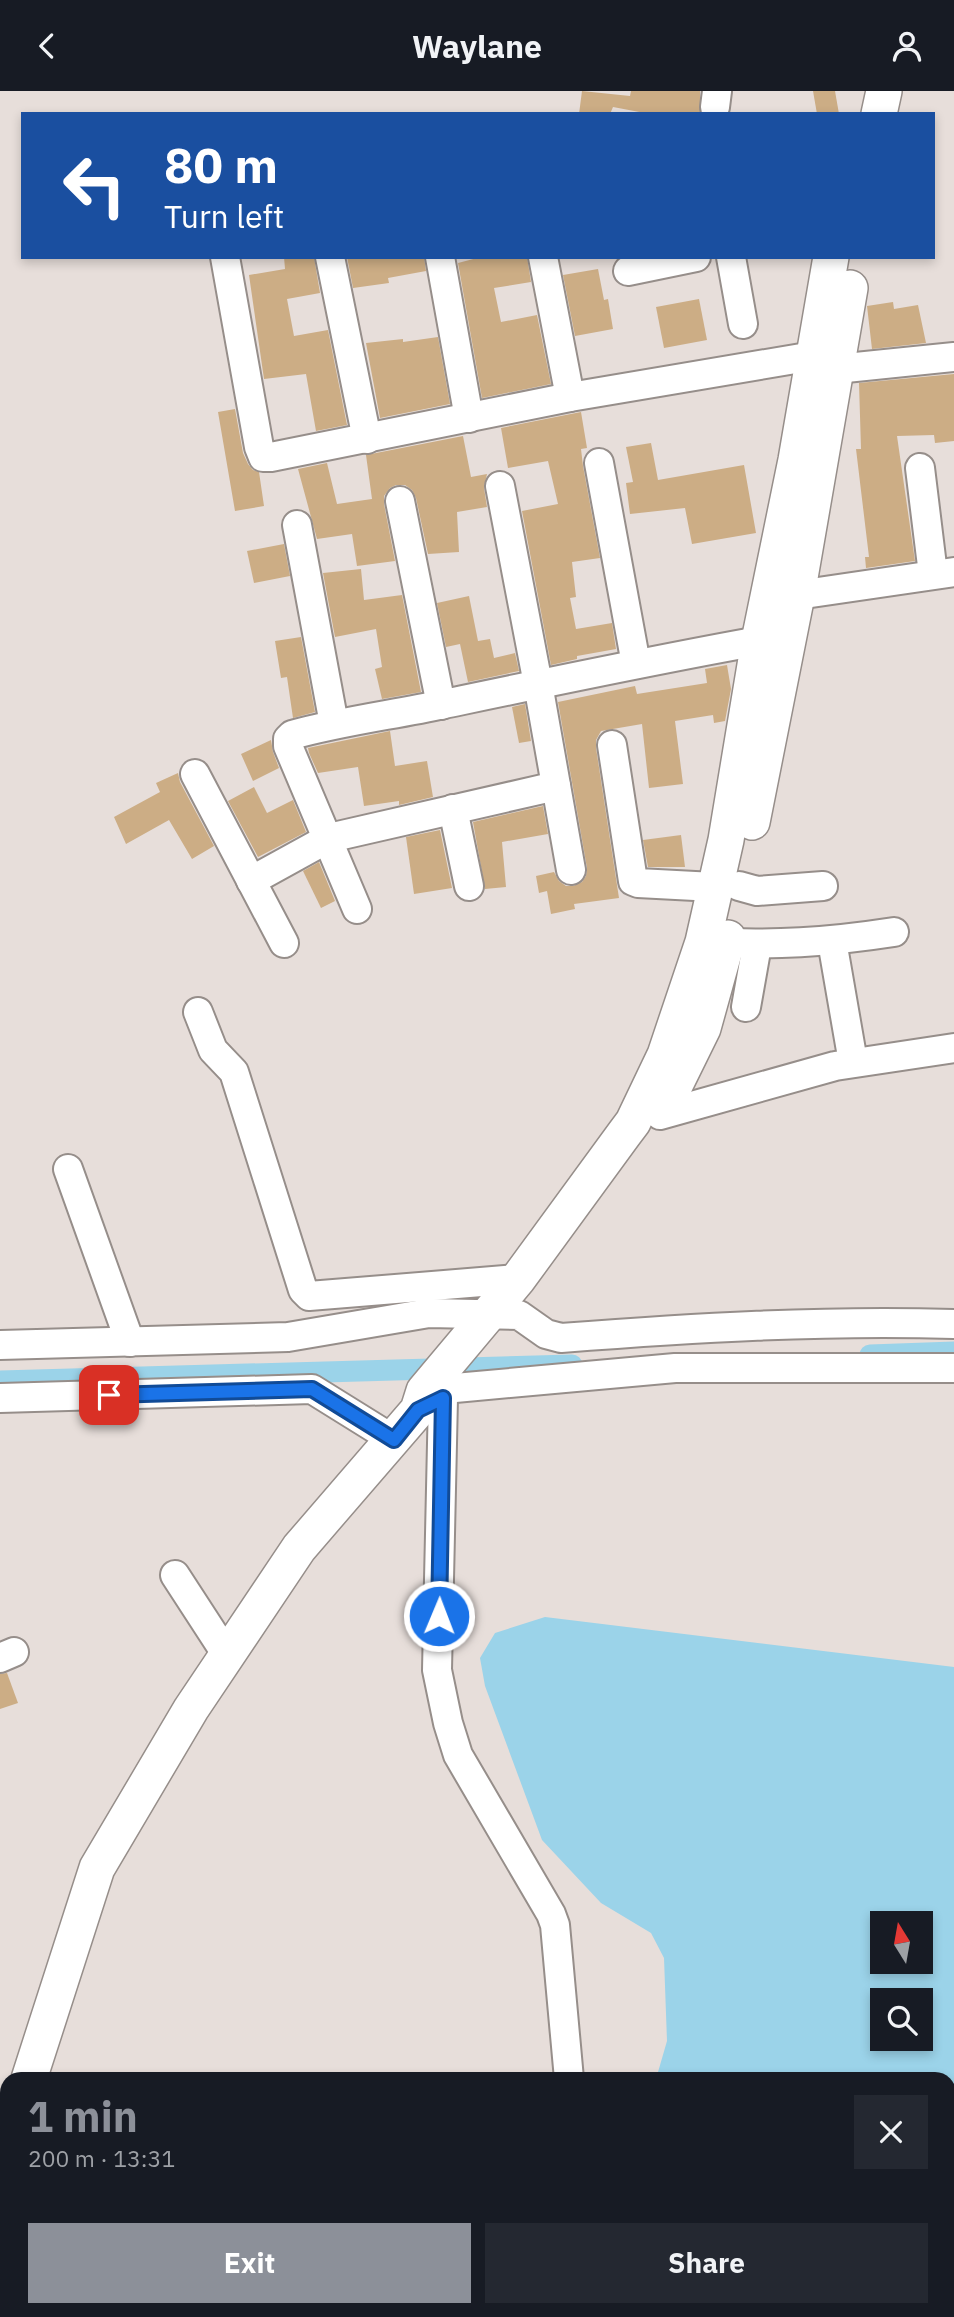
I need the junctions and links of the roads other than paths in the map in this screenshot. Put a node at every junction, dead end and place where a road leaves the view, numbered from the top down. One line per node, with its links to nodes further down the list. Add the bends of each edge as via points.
1 (860, 91): 3 (main road)
2 (884, 91): 4 (main road)
3 (856, 112)
4 (880, 112)
5 (225, 259): 19 (street, via 263,457)
6 (330, 259): 19 (street)
7 (440, 259): 18 (street)
8 (543, 259): 17 (street)
9 (686, 259): 13 (street)
10 (731, 259): 14 (street)
11 (831, 259): 16 (main road)
12 (855, 259): 16 (main road)
13 (628, 271)
14 (743, 324)
15 (954, 357): 16 (street)
16 (830, 359): 17 (street); 26 (main road)
17 (570, 397): 18 (street)
18 (468, 418): 19 (street)
19 (367, 439)
20 (599, 463): 28 (street)
21 (920, 468): 25 (street)
22 (500, 486): 29 (street)
23 (400, 501): 30 (street)
24 (297, 525): 31 (street)
25 (944, 573): 26 (street)
26 (782, 597): 27 (main road); 41 (main road)
27 (759, 641): 28 (street); 41 (main road, via 726,840)
28 (636, 664): 29 (street)
29 (538, 684): 30 (street); 34 (street)
30 (441, 705): 31 (street)
31 (334, 724): 36 (street, via 288,739)
32 (612, 745): 41 (street, via 633,881)
33 (195, 774): 38 (street)
34 (556, 786): 35 (street); 37 (street)
35 (453, 809): 36 (street); 39 (street)
36 (329, 838): 38 (street); 42 (street)
37 (571, 870)
38 (251, 881): 45 (street)
39 (469, 886)
40 (823, 886): 41 (street, via 757,891)
41 (727, 887): 46 (main road)
42 (358, 909)
43 (894, 932): 44 (street)
44 (832, 941): 46 (street); 50 (street)
45 (284, 943)
46 (729, 944): 47 (street); 51 (main road, via 703,1028)
47 (746, 1007)
48 (198, 1012): 53 (street, via 214,1050 234,1072 303,1290 309,1296)
49 (954, 1048): 50 (street)
50 (853, 1062): 51 (street)
51 (663, 1092): 53 (main road, via 629,1128); 57 (main road, via 544,1282)
52 (68, 1169): 55 (street)
53 (518, 1279): 57 (main road)
54 (954, 1324): 57 (street, via 857,1323 561,1338 546,1334)
55 (130, 1342): 56 (street); 57 (street, via 288,1337 414,1314)
56 (0, 1345)
57 (464, 1363): 58 (street); 60 (main road); 64 (street, via 440,1691 458,1755 555,1925)
58 (954, 1368)
59 (0, 1398): 60 (street, via 312,1389)
60 (394, 1440): 62 (main road, via 299,1548)
61 (175, 1576): 62 (street)
62 (227, 1655): 63 (main road, via 97,1868)
63 (31, 2072)
64 (568, 2072)

